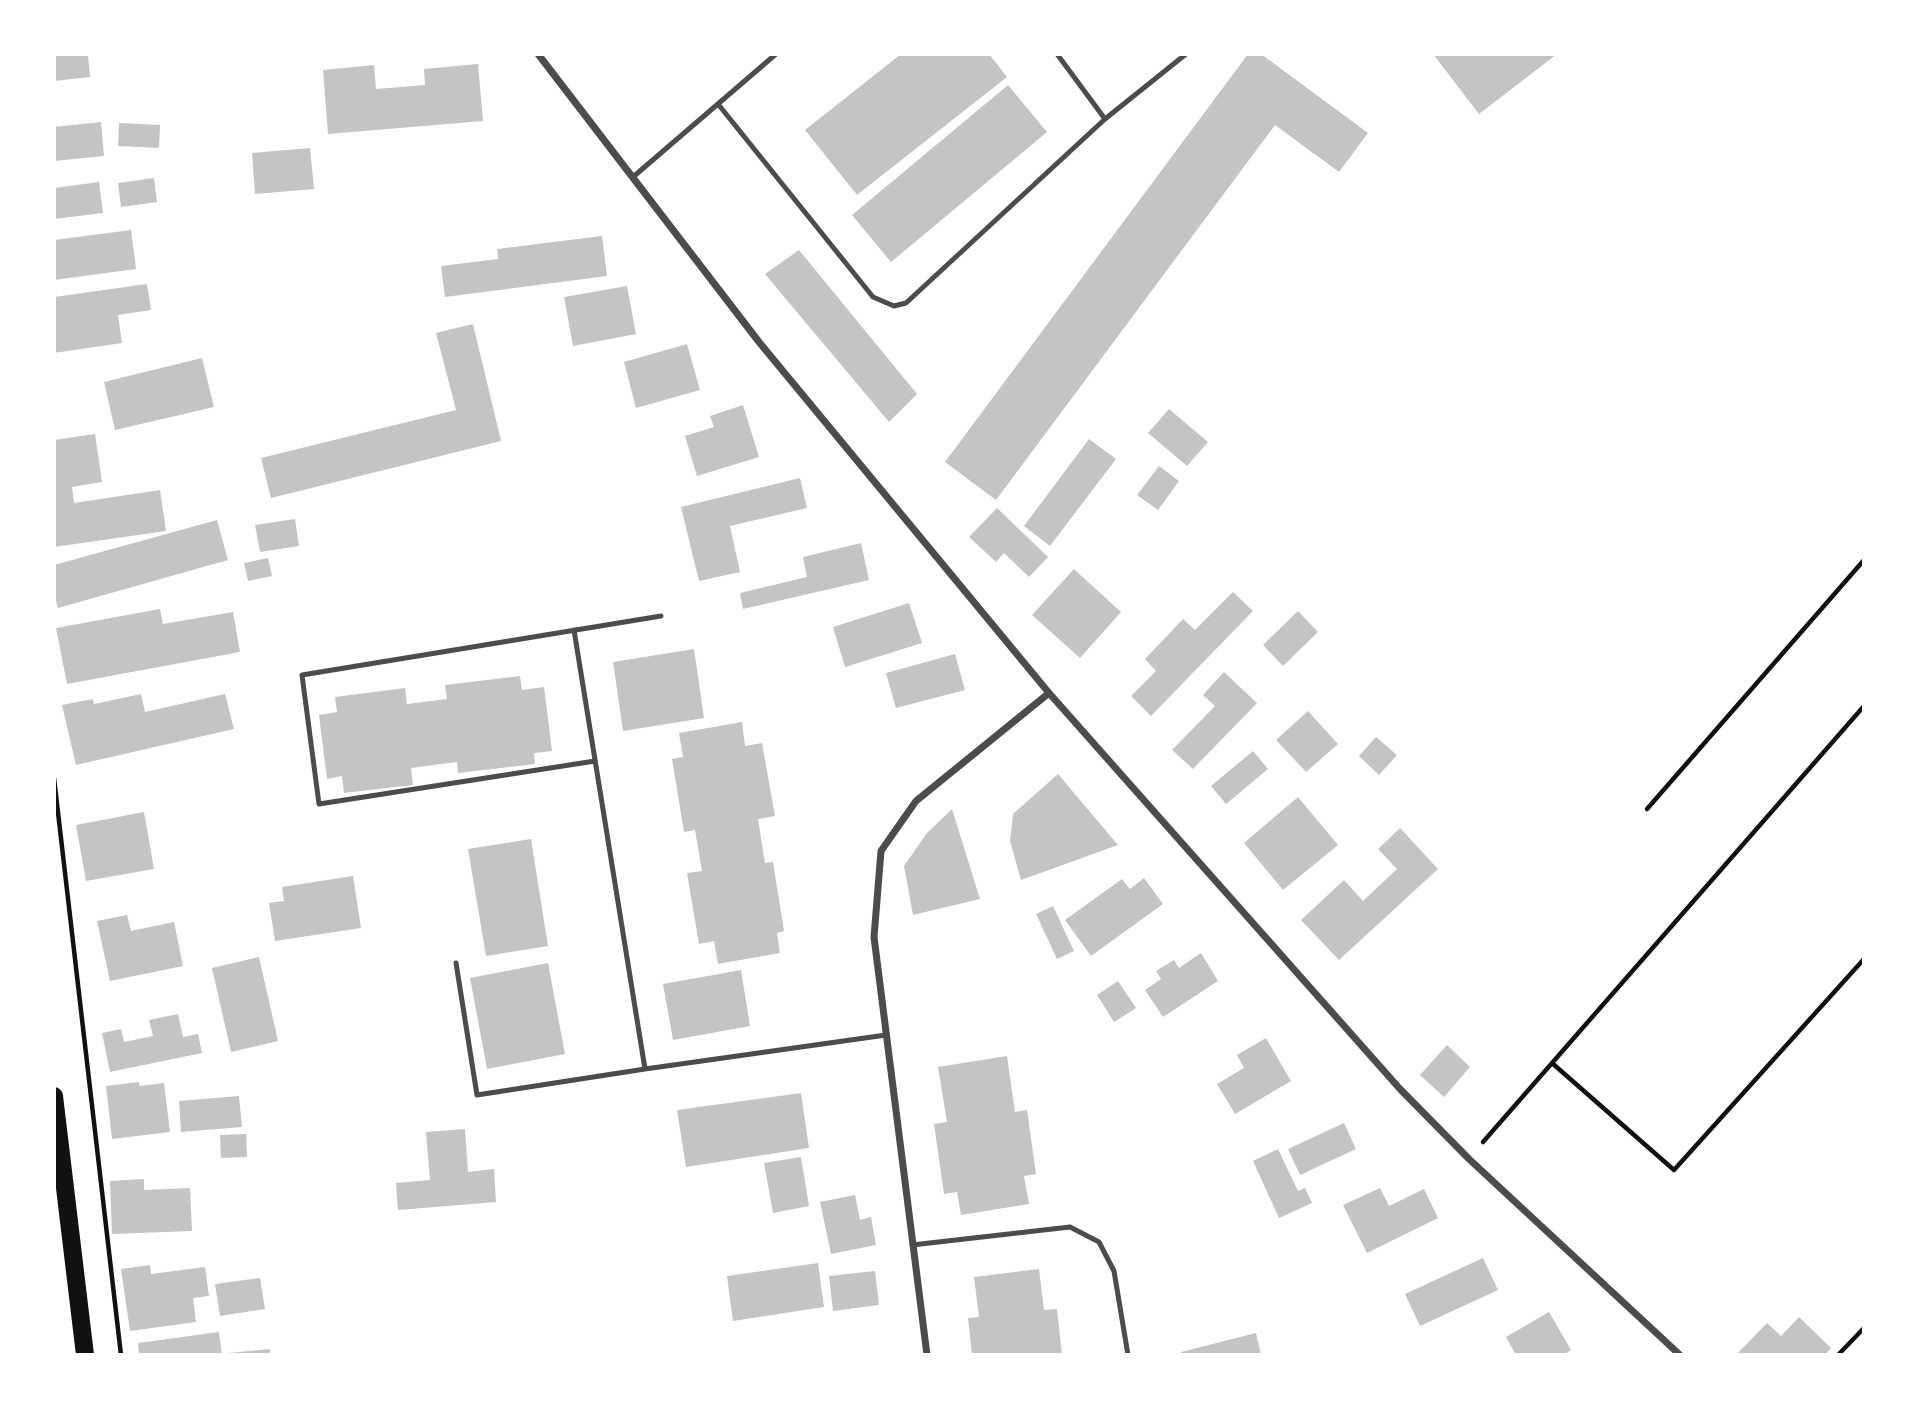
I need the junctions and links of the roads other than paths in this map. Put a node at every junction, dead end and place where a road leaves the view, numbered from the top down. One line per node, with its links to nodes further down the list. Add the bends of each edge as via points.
1 (538, 54): 7 (street)
2 (776, 54): 5 (lane)
3 (1057, 54): 6 (lane)
4 (1186, 54): 6 (lane)
5 (718, 104): 6 (lane, via 873,297 894,306 906,303); 7 (lane)
6 (1105, 119)
7 (633, 177): 10 (street, via 759,342)
8 (661, 616): 9 (lane)
9 (574, 630): 11 (lane); 11 (lane, via 302,675 319,804)
10 (1049, 693): 13 (street, via 916,801 881,850 874,937); 20 (street, via 1400,1089)
11 (595, 761): 14 (lane)
12 (456, 963): 14 (lane, via 477,1096)
13 (886, 1035): 14 (lane); 16 (street)
14 (646, 1069)
15 (54, 1096): 17 (main road)
16 (912, 1245): 18 (street); 19 (lane, via 1070,1227 1099,1242 1114,1271)
17 (85, 1355)
18 (927, 1355)
19 (1128, 1355)
20 (1680, 1355)

